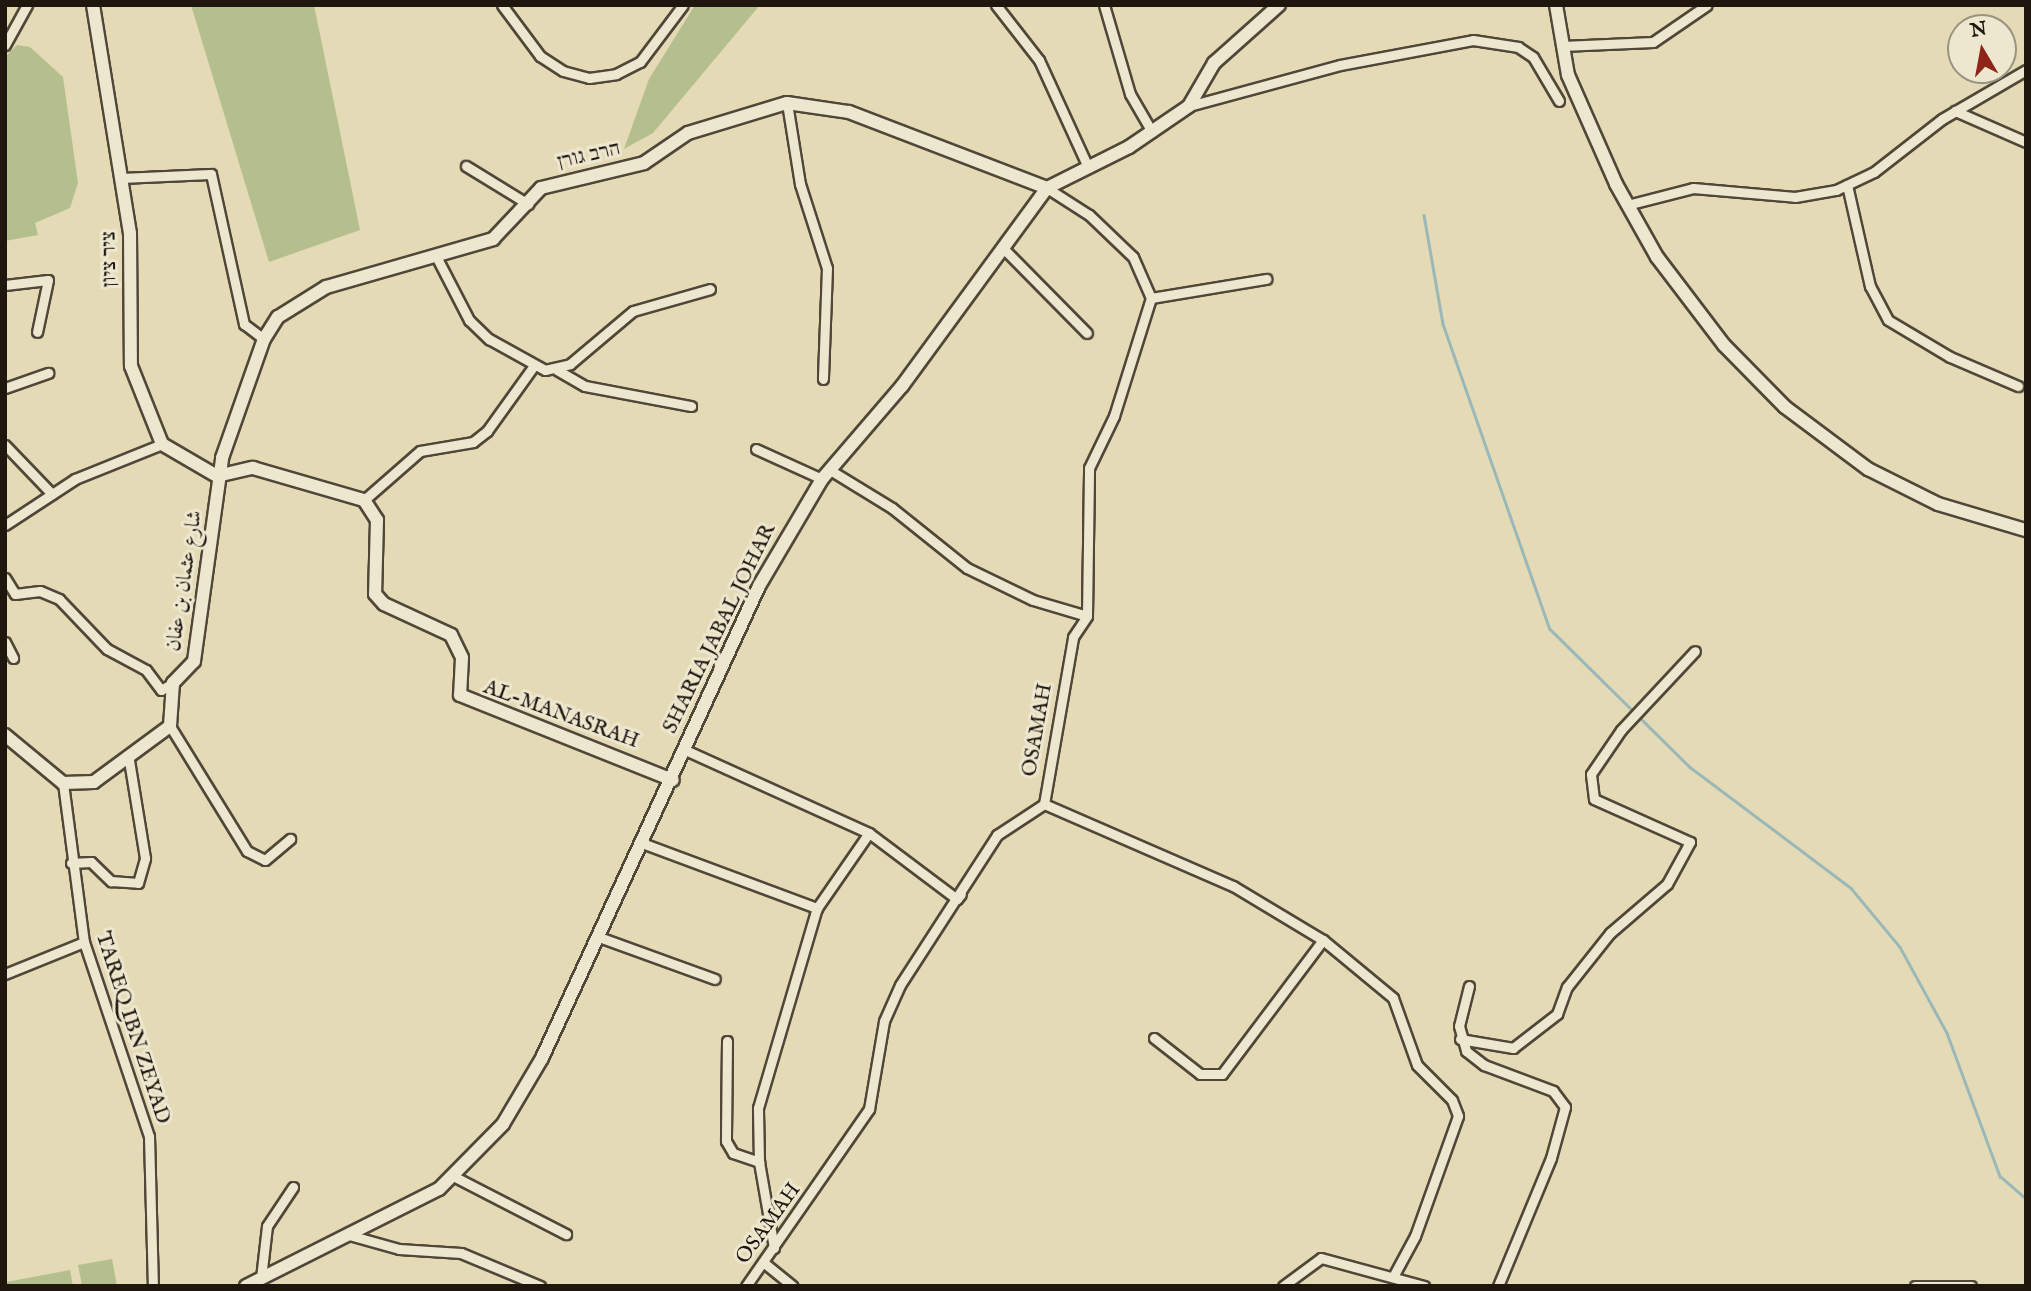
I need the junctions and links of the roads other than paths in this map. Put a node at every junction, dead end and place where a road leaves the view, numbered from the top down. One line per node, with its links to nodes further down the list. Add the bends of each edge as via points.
1 (27, 5): 10 (street)
2 (93, 5): 21 (street, ציר ציון)
3 (502, 5): 4 (street, via 540,56 563,71 590,78 616,74 640,62)
4 (683, 5)
5 (996, 5): 19 (street, via 1039,60)
6 (1104, 5): 17 (street, via 1130,94)
7 (1279, 5): 15 (street, SHARIA JABAL JOHAR, via 1214,63)
8 (1556, 5): 11 (street)
9 (1707, 5): 11 (street, via 1653,42)
10 (5, 44)
11 (1562, 46): 25 (street, via 1572,86)
12 (2026, 70): 16 (street)
13 (1559, 100): 15 (street, via 1533,57 1518,47 1473,40 1340,65)
14 (787, 103): 23 (street, הרב גורן, via 849,112); 24 (street, הרב גורן, via 688,133 644,163 541,188); 38 (street, via 800,184 827,268)
15 (1189, 106): 17 (street, SHARIA JABAL JOHAR)
16 (1955, 111): 18 (street); 22 (street)
17 (1152, 132): 19 (street, SHARIA JABAL JOHAR)
18 (2026, 142)
19 (1087, 165): 23 (street, SHARIA JABAL JOHAR)
20 (466, 166): 24 (street)
21 (120, 178): 34 (street, via 211,174 244,324); 42 (street, ציר ציון, via 131,233 131,366)
22 (1847, 185): 25 (street, via 1795,197 1693,188); 39 (street, via 1870,285 1888,320 1950,358)
23 (1047, 188): 26 (street, SHARIA JABAL JOHAR); 31 (street, via 1089,215 1133,257)
24 (528, 204): 27 (street, הרב גורן, via 493,239)
25 (1627, 205): 50 (street, via 1688,302 1785,407 1899,486)
26 (1006, 251): 33 (street); 45 (street, SHARIA JABAL JOHAR)
27 (438, 260): 34 (street, הרב גורן, via 326,287 278,317); 35 (street, via 469,320)
28 (1266, 279): 31 (street)
29 (5, 285): 32 (street, via 48,280)
30 (709, 289): 36 (street, via 634,311)
31 (1151, 298): 52 (street, OSAMAH, via 1086,479)
32 (37, 332)
33 (1087, 333)
34 (264, 339): 46 (street, הרב גורן)
35 (533, 368): 36 (street); 48 (street, via 487,431 473,442 420,451)
36 (557, 370): 41 (street, via 584,386)
37 (48, 373): 40 (street)
38 (822, 379)
39 (2018, 386)
40 (5, 388)
41 (691, 406)
42 (162, 444): 46 (street); 47 (street)
43 (5, 445): 47 (street)
44 (756, 449): 45 (street)
45 (826, 474): 52 (street, via 892,508 967,568 1033,600); 59 (street, SHARIA JABAL JOHAR, via 782,539)
46 (217, 476): 48 (street, via 253,468); 56 (street, شارع عثمان بن عفان, via 194,661)
47 (52, 494): 49 (street)
48 (364, 500): 61 (street, AL-MANASRAH, via 377,520 375,594 384,604 451,635 462,658 460,695)
49 (5, 525)
50 (2026, 530)
51 (6, 584): 56 (street, via 15,594 40,591 59,599 107,649 146,670 161,690)
52 (1087, 616): 63 (street, OSAMAH, via 1073,637)
53 (5, 642): 55 (street)
54 (1695, 651): 77 (street, via 1621,730 1591,774 1594,799 1690,842 1667,884 1610,933 1567,987 1557,1014 1513,1048)
55 (13, 658)
56 (173, 684): 57 (street)
57 (170, 726): 60 (street); 65 (street, via 247,851 265,860)
58 (5, 735): 62 (street)
59 (683, 748): 61 (street, SHARIA JABAL JOHAR); 64 (street)
60 (129, 760): 62 (street, via 94,782); 67 (street, via 145,858 138,883 111,881 91,862)
61 (673, 780): 66 (street, SHARIA JABAL JOHAR)
62 (63, 783): 67 (street, TAREQ IBN ZEYAD)
63 (1044, 804): 68 (street, OSAMAH, via 997,835); 71 (street, via 1233,886)
64 (869, 833): 68 (street, via 957,899); 69 (street)
65 (290, 839)
66 (642, 843): 69 (street); 70 (street, SHARIA JABAL JOHAR)
67 (71, 863): 72 (street, TAREQ IBN ZEYAD)
68 (966, 887): 84 (street, OSAMAH, via 888,1009 869,1109)
69 (817, 908): 79 (street, via 758,1108)
70 (598, 937): 74 (street); 80 (street, SHARIA JABAL JOHAR, via 522,1095)
71 (1323, 940): 76 (street, via 1222,1074 1200,1074); 86 (street, via 1394,998 1417,1065 1458,1112 1415,1236)
72 (84, 942): 73 (street); 88 (street, TAREQ IBN ZEYAD, via 149,1136)
73 (5, 974)
74 (715, 979)
75 (1469, 986): 77 (street)
76 (1154, 1038)
77 (1460, 1039): 95 (street, via 1475,1061 1553,1091 1565,1107 1551,1158)
78 (727, 1041): 79 (street, via 726,1141 733,1153)
79 (759, 1162): 84 (street)
80 (455, 1177): 82 (street); 83 (street, SHARIA JABAL JOHAR)
81 (293, 1187): 87 (street, via 267,1226)
82 (566, 1234)
83 (349, 1235): 87 (street, SHARIA JABAL JOHAR); 90 (street, via 399,1250 452,1250)
84 (774, 1248): 85 (street, OSAMAH)
85 (763, 1262): 91 (street, OSAMAH); 92 (street)
86 (1394, 1275): 93 (street, via 1321,1258); 94 (street)
87 (261, 1278): 89 (street, SHARIA JABAL JOHAR)
88 (153, 1286)
89 (246, 1286)
90 (540, 1286)
91 (746, 1286)
92 (793, 1286)
93 (1283, 1286)
94 (1424, 1286)
95 (1498, 1286)
96 (1915, 1286): 97 (street)
97 (1971, 1286)

